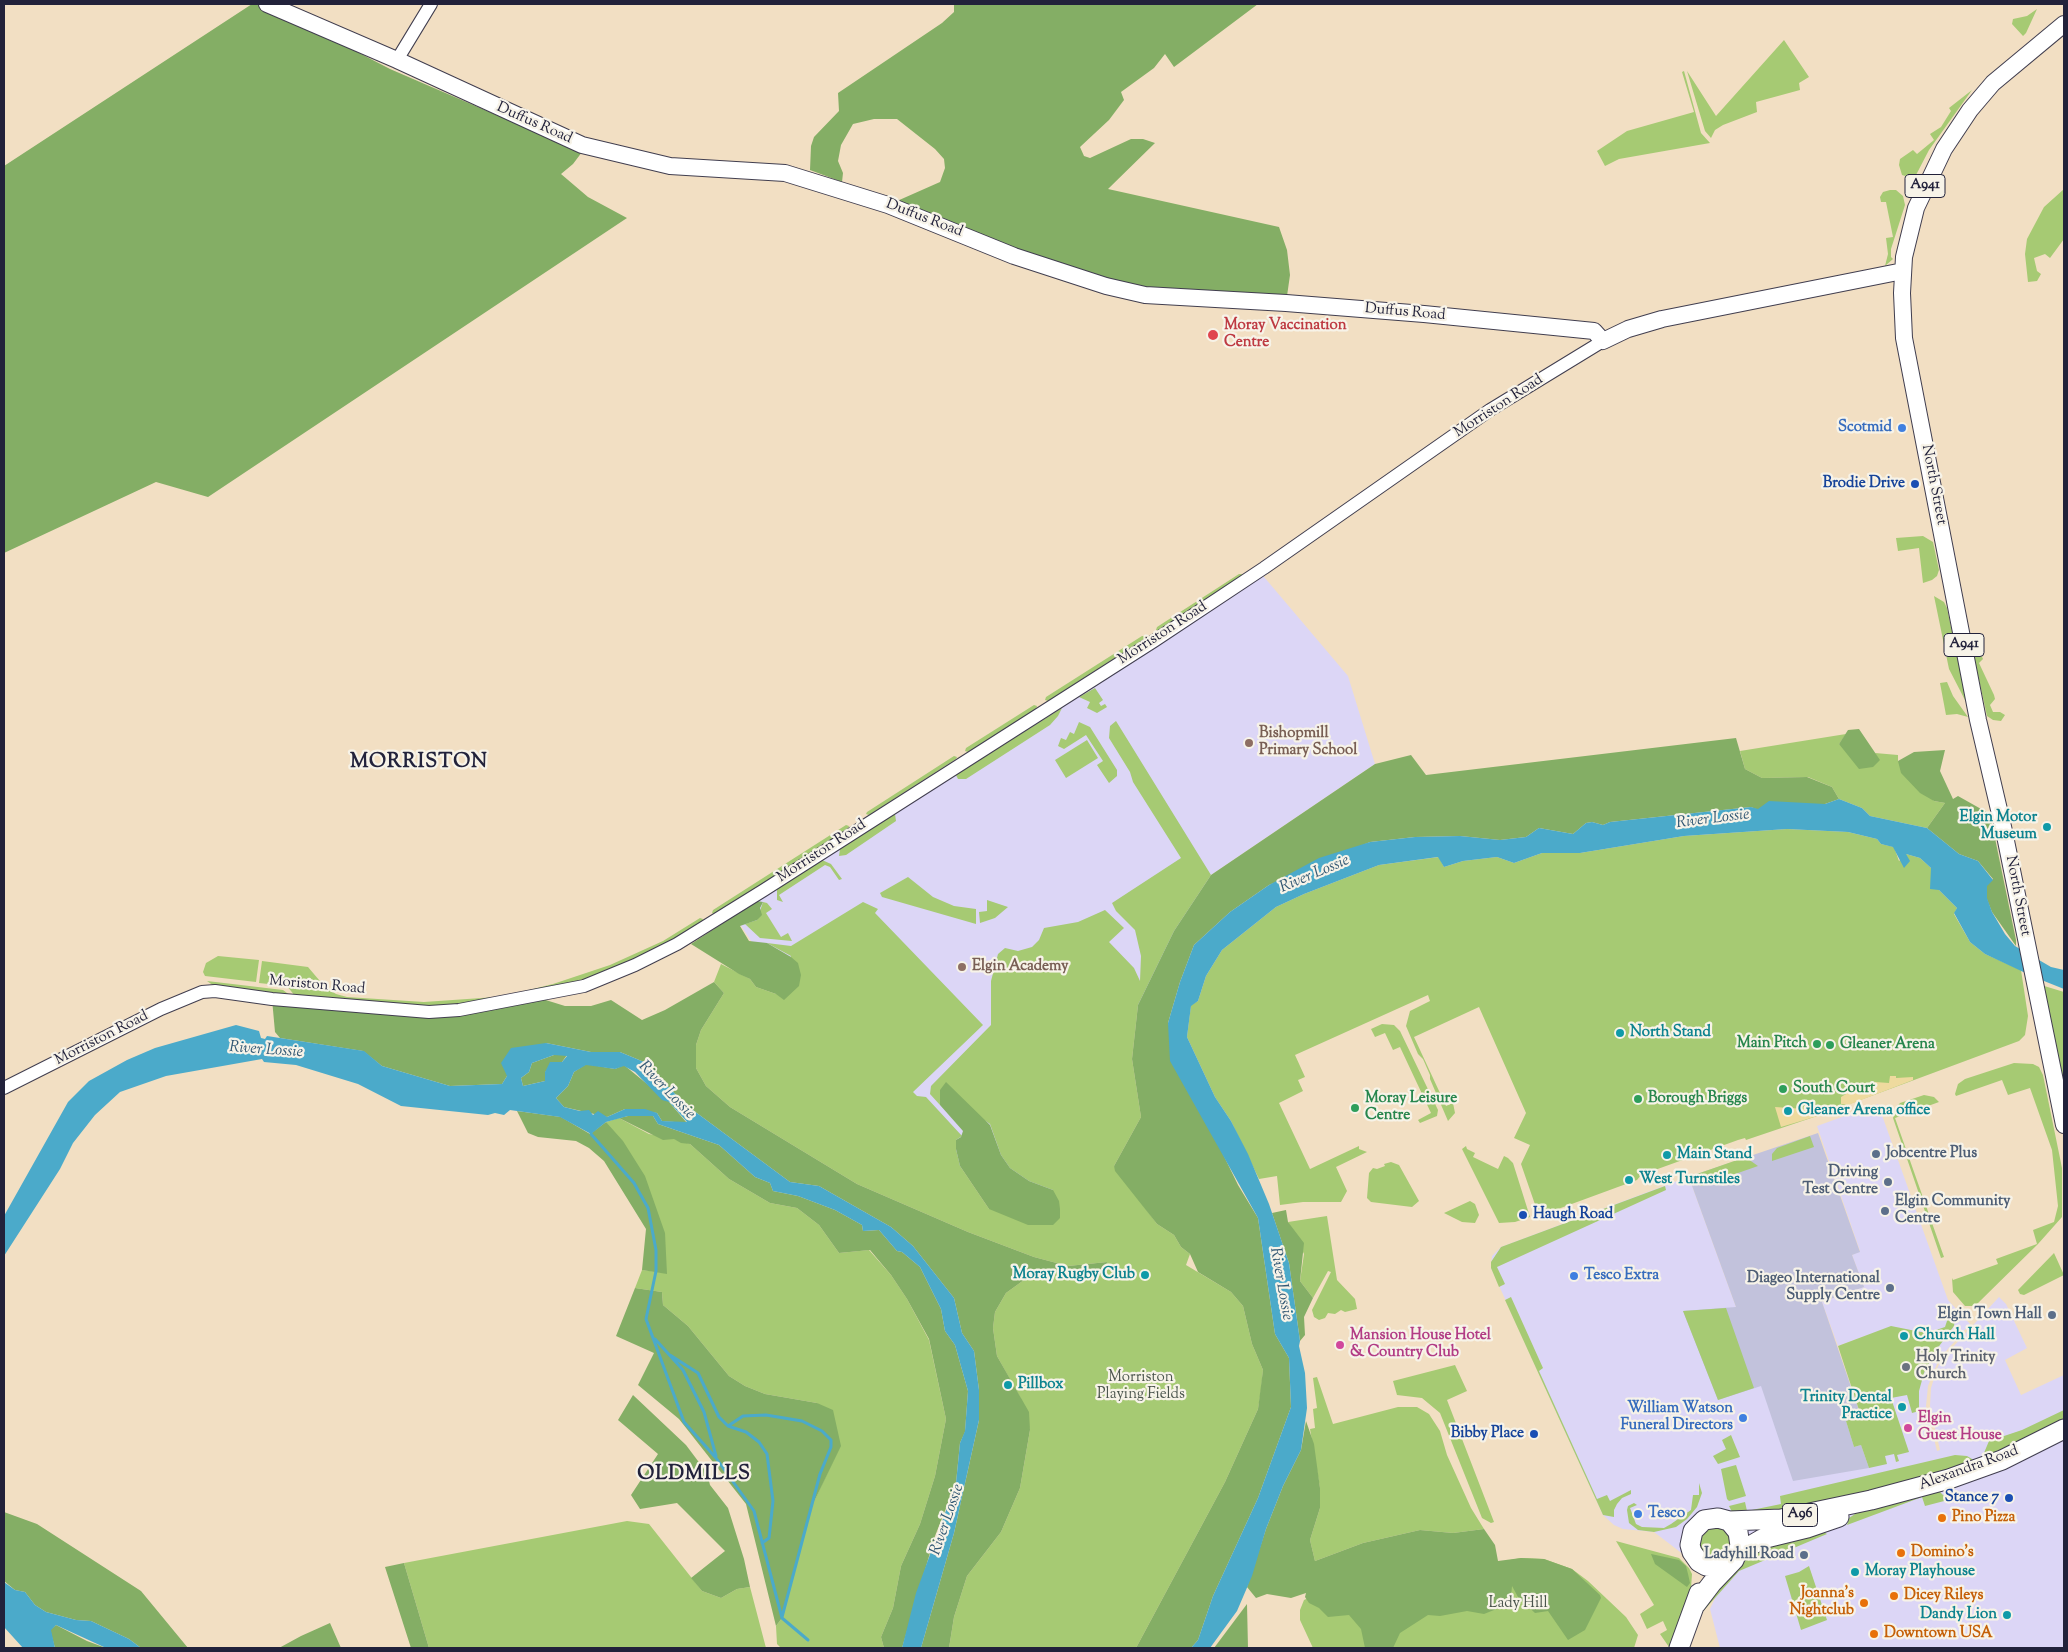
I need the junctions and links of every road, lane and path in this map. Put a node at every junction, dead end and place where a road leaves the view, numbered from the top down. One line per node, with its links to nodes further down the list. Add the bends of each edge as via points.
1 (267, 4): 4 (main road, Duffus Road)
2 (431, 4): 4 (street)
3 (2064, 24): 5 (main road, North Street / A941, via 1993,83 1944,149 1916,208)
4 (397, 60): 6 (main road, Duffus Road, via 582,146 670,166 785,173 888,205 1014,256 1128,292 1424,314 1594,331)
5 (1902, 271): 6 (main road, Morriston Road, via 1662,319 1628,329); 10 (main road, North Street / A941, via 1904,338 1978,720)
6 (1603, 341): 8 (street, Morriston Road, via 1490,410 1154,641 677,944 584,986 502,1003)
7 (202, 992): 8 (street, Moriston Road); 9 (street, Morriston Road, via 161,1009)
8 (429, 1012)
9 (4, 1088)
10 (2064, 1125)
11 (2064, 1429): 12 (highway, Alexandra Road / A96, via 2002,1460 1949,1479)
12 (1871, 1500): 13 (highway, Alexandra Road / A96, via 1781,1519); 14 (highway, Alexandra Road / A96, via 1828,1521 1762,1539)
13 (1729, 1521): 14 (highway, via 1740,1539); 15 (highway, Alexandra Road / A96, via 1710,1518 1693,1531 1690,1545)
14 (1733, 1559): 15 (highway, Alexandra Road / A96, via 1713,1568); 16 (highway, Alexandra Road / A96)
15 (1699, 1562): 16 (highway, Alexandra Road / A96, via 1701,1573)
16 (1696, 1604): 17 (highway, Alexandra Road / A96)
17 (1679, 1648)

